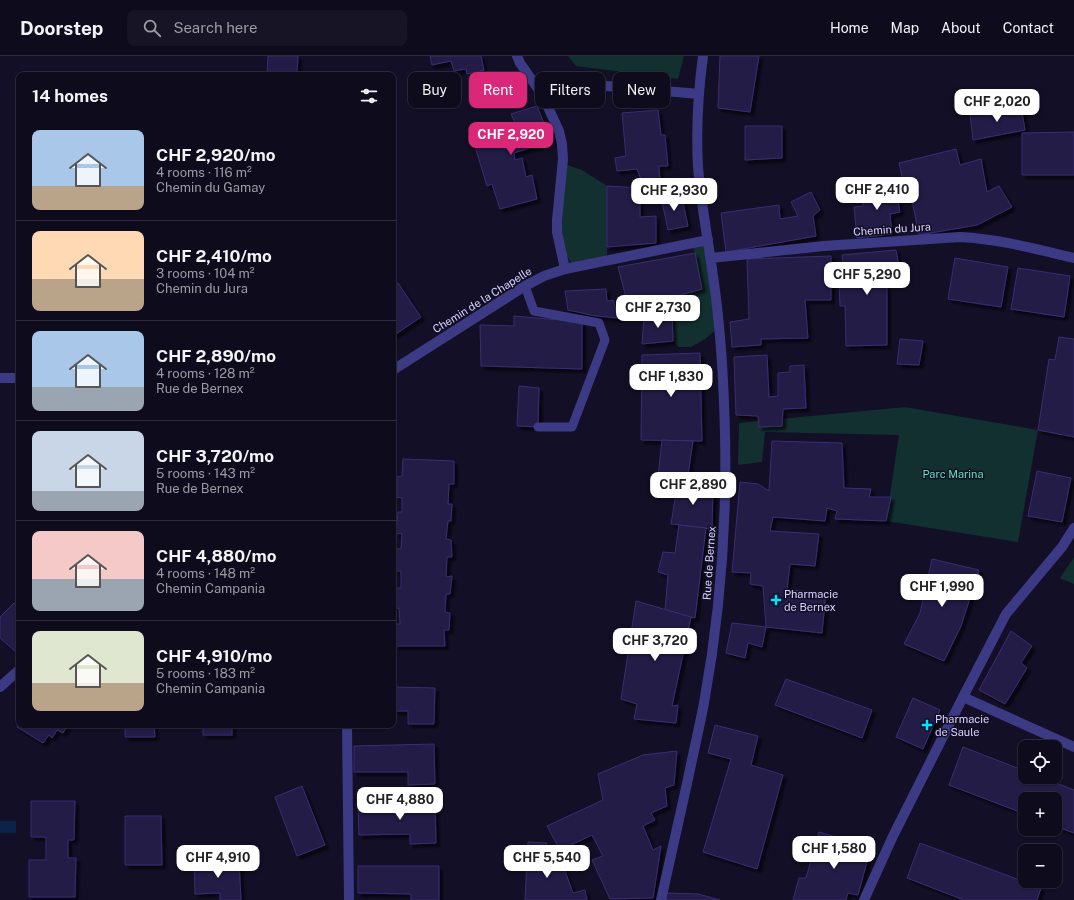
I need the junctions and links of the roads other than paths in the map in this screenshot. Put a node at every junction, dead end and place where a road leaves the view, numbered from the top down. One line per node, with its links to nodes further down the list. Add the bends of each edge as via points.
1 (517, 56): 3 (street)
2 (703, 56): 5 (street, Rue de Bernex)
3 (535, 85)
4 (605, 86): 5 (street)
5 (699, 94): 7 (street, Rue de Bernex, via 698,167)
6 (548, 108): 10 (street, via 562,144 557,232)
7 (708, 240): 8 (street, Rue de Bernex); 10 (street, Chemin de la Chapelle)
8 (711, 258): 9 (street, Chemin du Jura, via 824,246 960,237 1000,241); 23 (street, Rue de Bernex, via 721,353 725,438 725,503 720,578 704,704)
9 (1074, 258)
10 (565, 269): 11 (street, Chemin de la Chapelle)
11 (524, 286): 12 (street, Chemin de la Chapelle); 15 (lane, via 534,311 599,323 605,340 572,427)
12 (396, 368)
13 (0, 378): 14 (street)
14 (16, 378)
15 (538, 427)
16 (1074, 528): 19 (street, via 1062,547 1006,614)
17 (16, 673): 18 (street)
18 (0, 688)
19 (962, 697): 21 (street); 24 (street)
20 (347, 728): 22 (street)
21 (1074, 747)
22 (349, 900)
23 (661, 900)
24 (864, 900)

